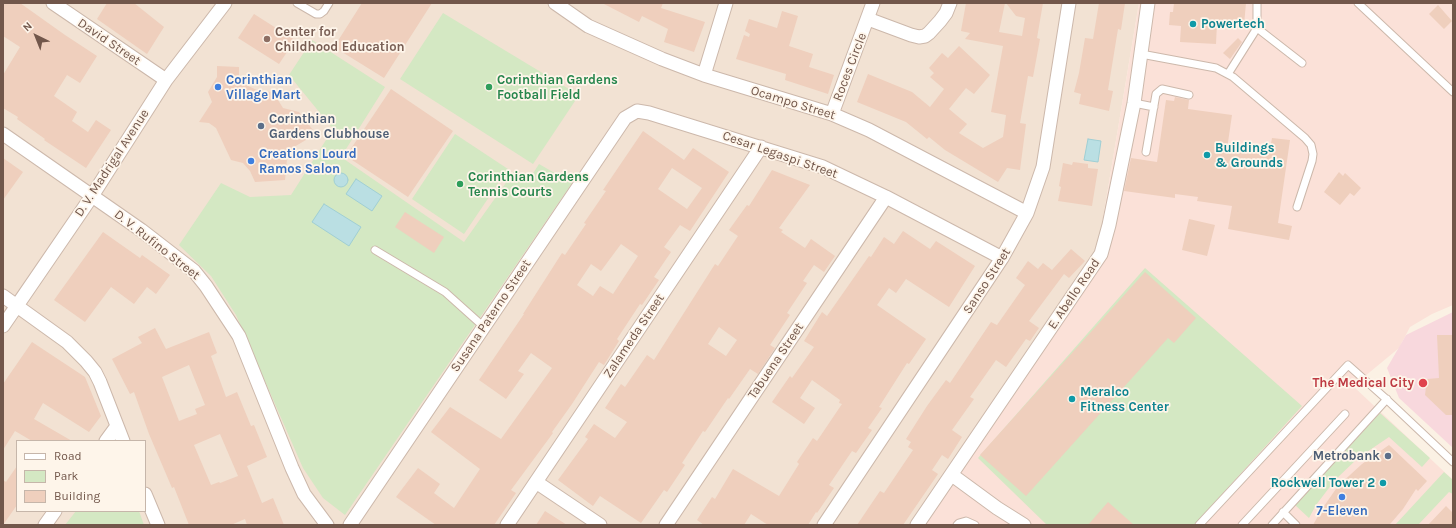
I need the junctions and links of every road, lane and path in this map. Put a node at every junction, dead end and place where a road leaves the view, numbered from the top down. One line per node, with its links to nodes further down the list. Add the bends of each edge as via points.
1 (53, 3): 19 (street, David Street)
2 (225, 3): 19 (street, D. V. Madrigal Avenue)
3 (297, 3): 4 (lane, via 320,14)
4 (329, 3)
5 (555, 3): 18 (street, Ocampo Street, via 588,26 637,49)
6 (726, 3): 18 (street)
7 (873, 3): 13 (street, Roces Circle)
8 (950, 3): 13 (street, Roces Circle, via 940,21 925,36 911,35)
9 (1069, 3): 32 (street, Sanso Street, via 1044,167)
10 (1148, 3): 15 (street, E. Abello Road)
11 (1257, 3): 14 (lane)
12 (1358, 3): 20 (lane)
13 (868, 19): 25 (street, Roces Circle)
14 (1257, 28): 16 (lane); 17 (lane)
15 (1141, 54): 17 (lane, via 1203,65); 22 (street, E. Abello Road)
16 (1302, 63)
17 (1228, 74): 31 (lane, via 1311,145 1312,161)
18 (704, 75): 25 (street, Ocampo Street)
19 (166, 80): 29 (street, D. V. Madrigal Avenue)
20 (1453, 92)
21 (1189, 95): 23 (lane, via 1162,89 1156,94)
22 (1134, 103): 23 (lane); 45 (street, E. Abello Road, via 1102,250)
23 (1154, 107): 28 (lane)
24 (637, 111): 27 (street, Cesar Legaspi Street); 38 (street, Susana Paterno Street, via 625,118)
25 (832, 114): 32 (street, Ocampo Street, via 869,130)
26 (3, 134): 29 (street, D. V. Rufino Street)
27 (761, 147): 30 (street, Cesar Legaspi Street, via 823,167); 46 (street, Zalameda Street)
28 (1146, 152)
29 (92, 196): 36 (street, D. V. Madrigal Avenue); 52 (street, D. V. Rufino Street, via 194,271 206,286 239,336 304,494)
30 (886, 197): 34 (street, Cesar Legaspi Street); 56 (street, Tabuena Street)
31 (1297, 207)
32 (1027, 213): 34 (street, Sanso Street)
33 (375, 250): 38 (lane, via 445,292)
34 (1002, 258): 57 (street, Sanso Street)
35 (3, 296): 36 (street)
36 (18, 305): 37 (street, D. V. Madrigal Avenue); 41 (street, via 67,342 90,366 100,382)
37 (3, 326)
38 (484, 327): 53 (street, Susana Paterno Street)
39 (1386, 399): 44 (lane); 49 (lane); 62 (lane, via 1348,365)
40 (1345, 414): 63 (lane)
41 (117, 426): 42 (street); 43 (street)
42 (107, 440)
43 (123, 440)
44 (1453, 462)
45 (952, 475): 58 (street, E. Abello Road); 61 (street)
46 (536, 482): 54 (street, Zalameda Street); 55 (street)
47 (146, 496): 51 (street)
48 (54, 512): 50 (street)
49 (1283, 512): 64 (lane); 65 (lane)
50 (45, 525)
51 (158, 525)
52 (327, 525)
53 (350, 525)
54 (507, 525)
55 (600, 525)
56 (666, 525)
57 (824, 525)
58 (917, 525)
59 (957, 525): 60 (lane, via 966,521)
60 (976, 525)
61 (1024, 525)
62 (1199, 525)
63 (1242, 525)
64 (1272, 525)
65 (1296, 525)

